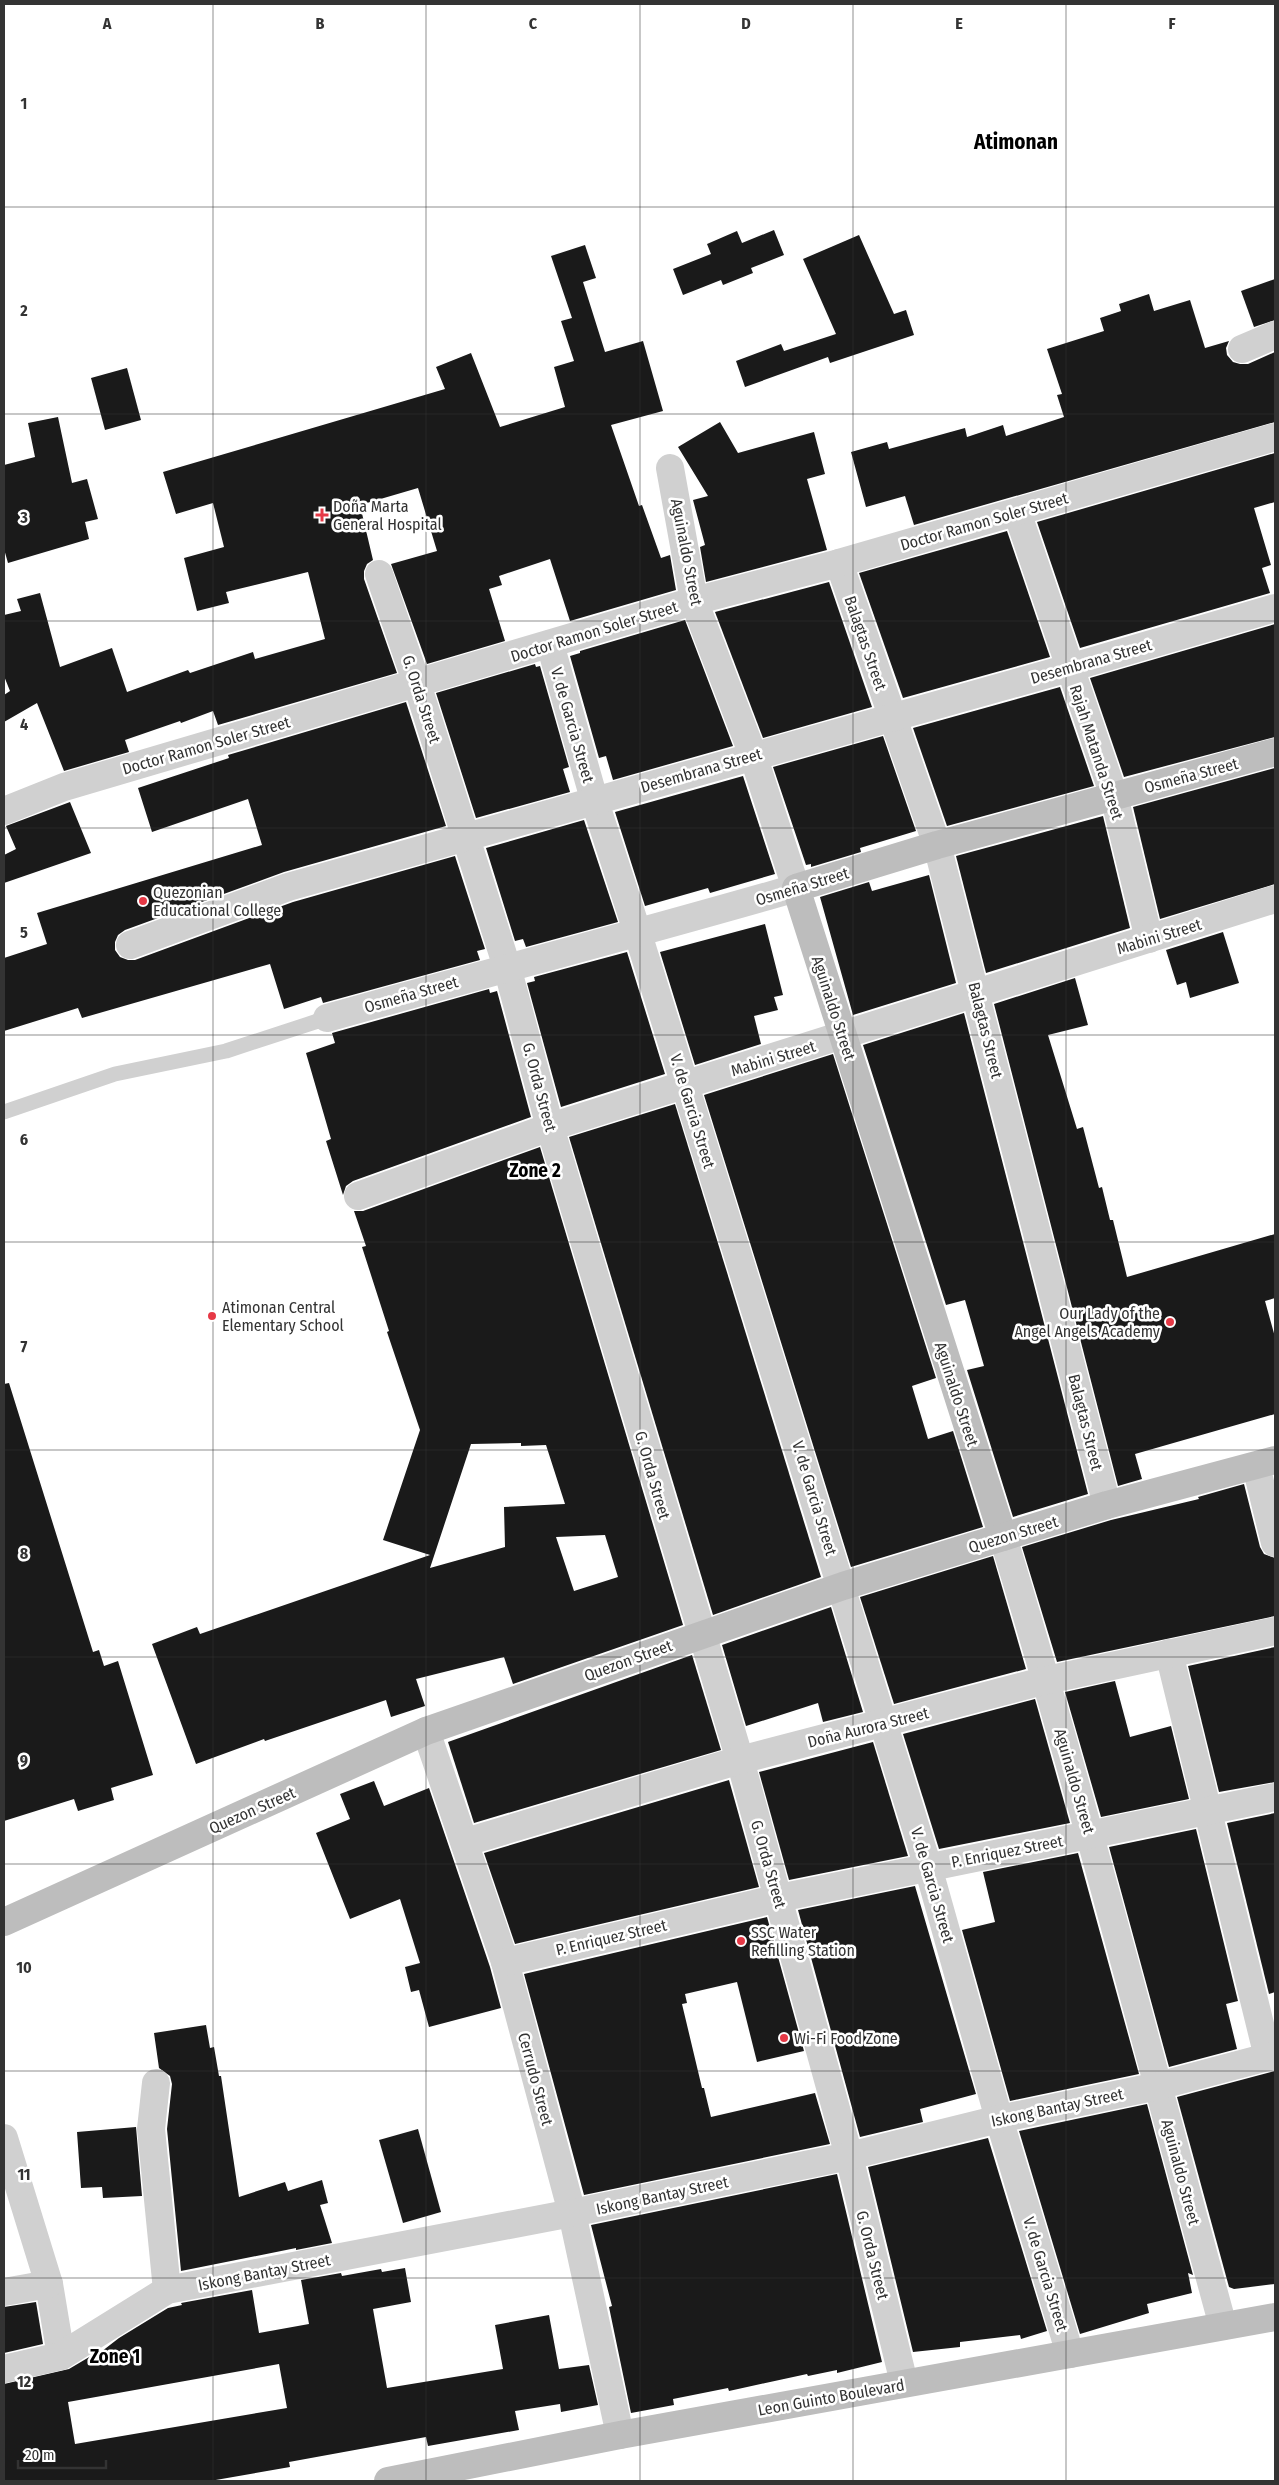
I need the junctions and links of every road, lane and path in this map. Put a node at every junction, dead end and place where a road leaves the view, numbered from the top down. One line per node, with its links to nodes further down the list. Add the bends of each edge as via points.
1 (1275, 335): 2 (street)
2 (1242, 349)
3 (1275, 437): 5 (street, Doctor Ramon Soler Street)
4 (670, 468): 8 (street, Aguinaldo Street)
5 (1017, 512): 6 (street, Doctor Ramon Soler Street); 11 (street, Rajah Matanda Street)
6 (839, 563): 8 (street, Doctor Ramon Soler Street); 13 (street, Balagtas Street)
7 (379, 574): 12 (street, G. Orda Street)
8 (694, 601): 10 (street, Doctor Ramon Soler Street); 15 (street, Aguinaldo Street)
9 (1275, 608): 11 (street, Desembrana Street)
10 (550, 644): 12 (street, Doctor Ramon Soler Street); 17 (street, V. de Garcia Street)
11 (1069, 668): 13 (street, Desembrana Street); 16 (street, Rajah Matanda Street)
12 (417, 684): 18 (street, Doctor Ramon Soler Street, via 64,787); 19 (street, G. Orda Street)
13 (891, 717): 15 (street, Desembrana Street); 20 (street, Balagtas Street)
14 (1275, 752): 16 (street, Osmeña Street)
15 (753, 755): 17 (street, Desembrana Street); 21 (street, Aguinaldo Street)
16 (1114, 796): 20 (street, Osmeña Street); 24 (street, Rajah Matanda Street)
17 (594, 799): 19 (street, Desembrana Street); 23 (street, V. de Garcia Street)
18 (4, 812)
19 (466, 835): 25 (street, Desembrana Street, via 288,887); 26 (street, G. Orda Street)
20 (937, 845): 21 (street, Osmeña Street); 27 (street, Balagtas Street)
21 (796, 888): 23 (street, Osmeña Street); 29 (street, Aguinaldo Street)
22 (1275, 899): 24 (street, Mabini Street)
23 (638, 934): 26 (street, Osmeña Street); 30 (street, V. de Garcia Street)
24 (1149, 939): 27 (street, Mabini Street)
25 (130, 945)
26 (508, 967): 28 (street, Osmeña Street); 32 (street, G. Orda Street)
27 (977, 993): 29 (street, Mabini Street); 35 (street, Balagtas Street)
28 (327, 1018): 31 (lane, via 226,1051 115,1074)
29 (844, 1036): 30 (street, Mabini Street); 36 (street, Aguinaldo Street)
30 (685, 1085): 32 (street, Mabini Street); 38 (street, V. de Garcia Street)
31 (4, 1112)
32 (550, 1127): 33 (street, Mabini Street); 40 (street, G. Orda Street)
33 (358, 1196)
34 (1266, 1463): 35 (street, Quezon Street); 37 (street)
35 (1107, 1505): 36 (street, Quezon Street)
36 (1003, 1537): 38 (street, Quezon Street); 42 (street, Aguinaldo Street)
37 (1275, 1542)
38 (842, 1586): 40 (street, Quezon Street); 43 (street, V. de Garcia Street)
39 (1275, 1630): 41 (street, Doña Aurora Street)
40 (700, 1634): 44 (street, Quezon Street); 45 (street, G. Orda Street)
41 (1169, 1653): 42 (street, Doña Aurora Street); 47 (street)
42 (1047, 1680): 43 (street, Doña Aurora Street); 48 (street, Aguinaldo Street)
43 (884, 1724): 45 (street, Doña Aurora Street); 50 (street, V. de Garcia Street)
44 (426, 1731): 49 (street, Cerrudo Street); 52 (street, Quezon Street)
45 (740, 1760): 49 (street, Doña Aurora Street); 51 (street, G. Orda Street)
46 (1275, 1796): 47 (street, P. Enriquez Street)
47 (1207, 1809): 48 (street, P. Enriquez Street); 54 (street)
48 (1090, 1834): 50 (street, P. Enriquez Street); 56 (street, Aguinaldo Street)
49 (466, 1842): 53 (street, Cerrudo Street)
50 (928, 1867): 51 (street, P. Enriquez Street); 57 (street, V. de Garcia Street)
51 (778, 1898): 53 (street, P. Enriquez Street); 59 (street, G. Orda Street)
52 (4, 1922)
53 (505, 1962): 60 (street, Cerrudo Street)
54 (1272, 2056): 56 (street, Iskong Bantay Street)
55 (156, 2083): 62 (street, via 151,2129)
56 (1158, 2086): 57 (street, Iskong Bantay Street); 65 (street, Aguinaldo Street)
57 (999, 2119): 59 (street, Iskong Bantay Street); 66 (street, V. de Garcia Street)
58 (4, 2138): 61 (street)
59 (848, 2156): 60 (street, Iskong Bantay Street); 69 (street, G. Orda Street)
60 (572, 2213): 62 (street, Iskong Bantay Street); 70 (street, Cerrudo Street)
61 (49, 2284): 63 (street); 67 (street)
62 (166, 2290): 67 (street, Iskong Bantay Street)
63 (4, 2292)
64 (1275, 2317): 65 (street, Leon Guinto Boulevard)
65 (1223, 2326): 66 (street, Leon Guinto Boulevard)
66 (1070, 2354): 69 (street, Leon Guinto Boulevard)
67 (61, 2356): 68 (street, Iskong Bantay Street)
68 (4, 2369)
69 (904, 2384): 70 (street, Leon Guinto Boulevard)
70 (620, 2435): 71 (street, Leon Guinto Boulevard)
71 (388, 2481)

